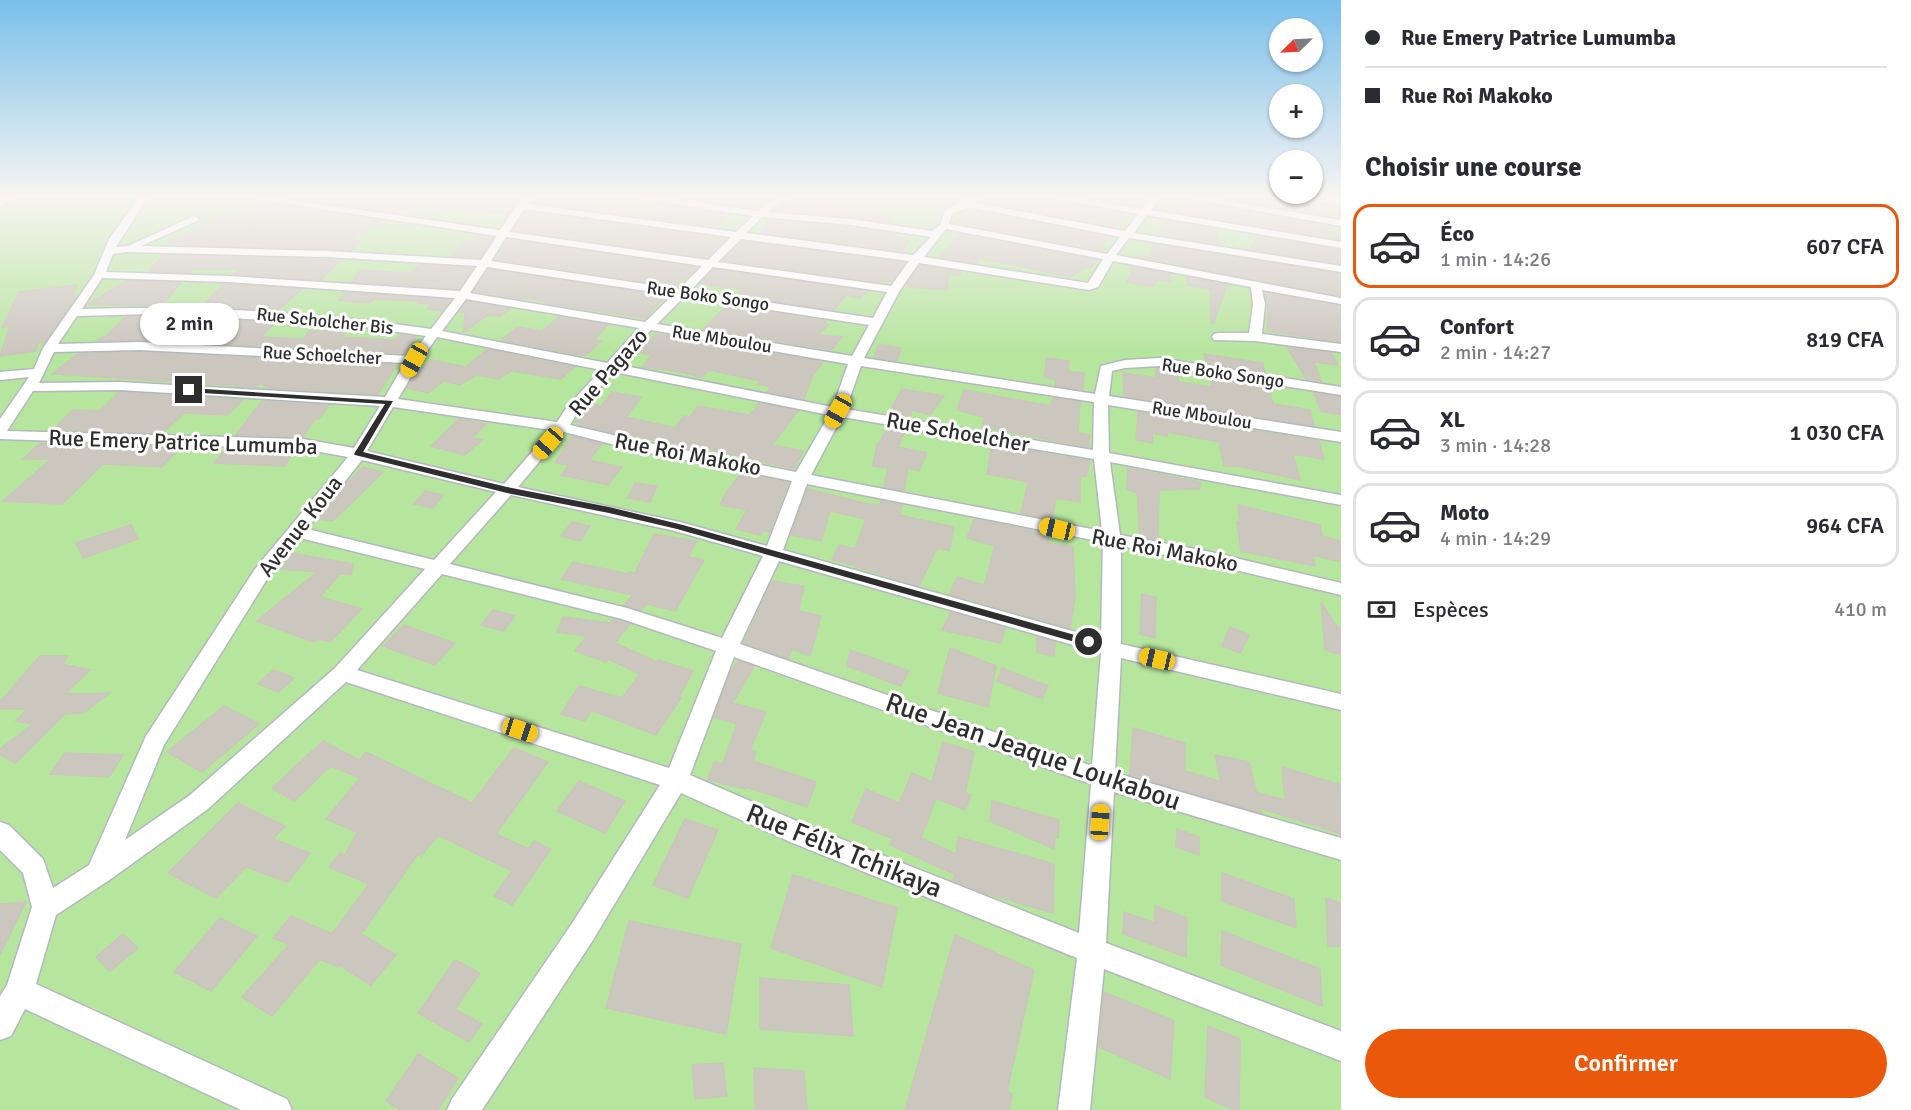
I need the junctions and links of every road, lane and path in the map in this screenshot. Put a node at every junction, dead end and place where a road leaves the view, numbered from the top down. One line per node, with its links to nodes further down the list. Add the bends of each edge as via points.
1 (110, 248): 11 (street)
2 (495, 248): 14 (street, Avenue Koua)
3 (607, 248): 15 (street)
4 (727, 248): 15 (street, Rue Pagazo)
5 (830, 248): 13 (street)
6 (926, 248): 13 (street)
7 (1050, 248): 12 (street)
8 (1117, 248): 12 (street)
9 (1212, 248): 16 (street)
10 (126, 249): 11 (street, Rue Boko Songo); 14 (street, Rue Boko Songo)
11 (108, 251): 17 (street)
12 (1109, 258): 13 (street, via 1089,287); 18 (street)
13 (916, 259): 19 (street)
14 (484, 263): 20 (street, Rue Boko Songo); 21 (street, Avenue Koua)
15 (711, 263): 19 (street); 20 (street, Rue Pagazo)
16 (1341, 269)
17 (99, 275): 21 (street, Rue Mboulou, via 228,279); 23 (street)
18 (1256, 284): 22 (street); 28 (street, via 1259,304)
19 (894, 290): 24 (street)
20 (683, 292): 24 (street, Rue Boko Songo); 25 (street, Rue Pagazo)
21 (464, 295): 25 (street, Rue Mboulou); 26 (street, Avenue Koua)
22 (1341, 301)
23 (72, 313): 26 (street, Rue Scholcher Bis, via 152,310 282,315); 29 (street)
24 (876, 322): 32 (street)
25 (647, 327): 32 (street, Rue Mboulou); 33 (street, Rue Pagazo)
26 (434, 333): 31 (street, Avenue Koua); 33 (street, Rue Schoelcher)
27 (1218, 336): 28 (street)
28 (1255, 337): 30 (street)
29 (49, 348): 31 (street, Rue Schoelcher, via 139,346); 34 (street)
30 (1341, 348)
31 (414, 360): 39 (street, Avenue Koua)
32 (855, 361): 38 (street, Rue Mboulou); 40 (street)
33 (611, 368): 40 (street, Rue Schoelcher); 41 (street, Rue Pagazo)
34 (39, 372): 35 (street); 36 (street)
35 (0, 376)
36 (27, 387): 39 (street, Rue Roi Makoko, via 120,386); 42 (street)
37 (1341, 391): 38 (street, Rue Boko Songo, via 1159,362 1106,369)
38 (1101, 400): 44 (street, Rue Mboulou); 46 (street)
39 (390, 402): 41 (street, Rue Roi Makoko); 45 (street, Avenue Koua)
40 (838, 411): 46 (street, Rue Schoelcher); 47 (street)
41 (561, 427): 47 (street, Rue Roi Makoko, via 639,446); 48 (street, Rue Pagazo)
42 (0, 430)
43 (0, 435): 45 (street, Rue Emery Patrice Lumumba, via 303,444)
44 (1341, 437)
45 (358, 454): 48 (street, Rue Emery Patrice Lumumba); 50 (street, Avenue Koua)
46 (1101, 456): 49 (street, Rue Schoelcher); 51 (street)
47 (802, 476): 51 (street, Rue Roi Makoko); 52 (street)
48 (507, 490): 52 (street, Rue Emery Patrice Lumumba, via 629,515); 53 (street, Rue Pagazo)
49 (1341, 500)
50 (294, 531): 53 (street, Rue Jean Jeaque Loukabou); 63 (street, Avenue Koua, via 262,573 154,742)
51 (1112, 539): 54 (street, Rue Roi Makoko); 56 (street)
52 (773, 554): 55 (street); 56 (street, Rue Emery Patrice Lumumba)
53 (437, 566): 55 (street, Rue Jean Jeaque Loukabou, via 627,614); 57 (street, Rue Pagazo)
54 (1341, 589)
55 (728, 647): 59 (street, Rue Jean Jeaque Loukabou); 60 (street)
56 (1111, 649): 58 (street, Rue Emery Patrice Lumumba); 59 (street)
57 (342, 673): 60 (street, Rue Félix Tchikaya); 63 (street, Rue Pagazo, via 199,802)
58 (1341, 702)
59 (1103, 779): 62 (street, Rue Jean Jeaque Loukabou); 65 (street)
60 (676, 780): 65 (street, Rue Félix Tchikaya, via 797,833); 70 (street, via 583,931)
61 (0, 832): 64 (street, via 34,867)
62 (1341, 849)
63 (99, 873): 64 (street, Rue Pagazo)
64 (45, 907): 66 (street)
65 (1092, 951): 68 (street, Rue Félix Tchikaya); 71 (street)
66 (19, 991): 67 (street); 69 (street)
67 (0, 1025)
68 (1341, 1046)
69 (276, 1110)
70 (464, 1110)
71 (1074, 1110)

